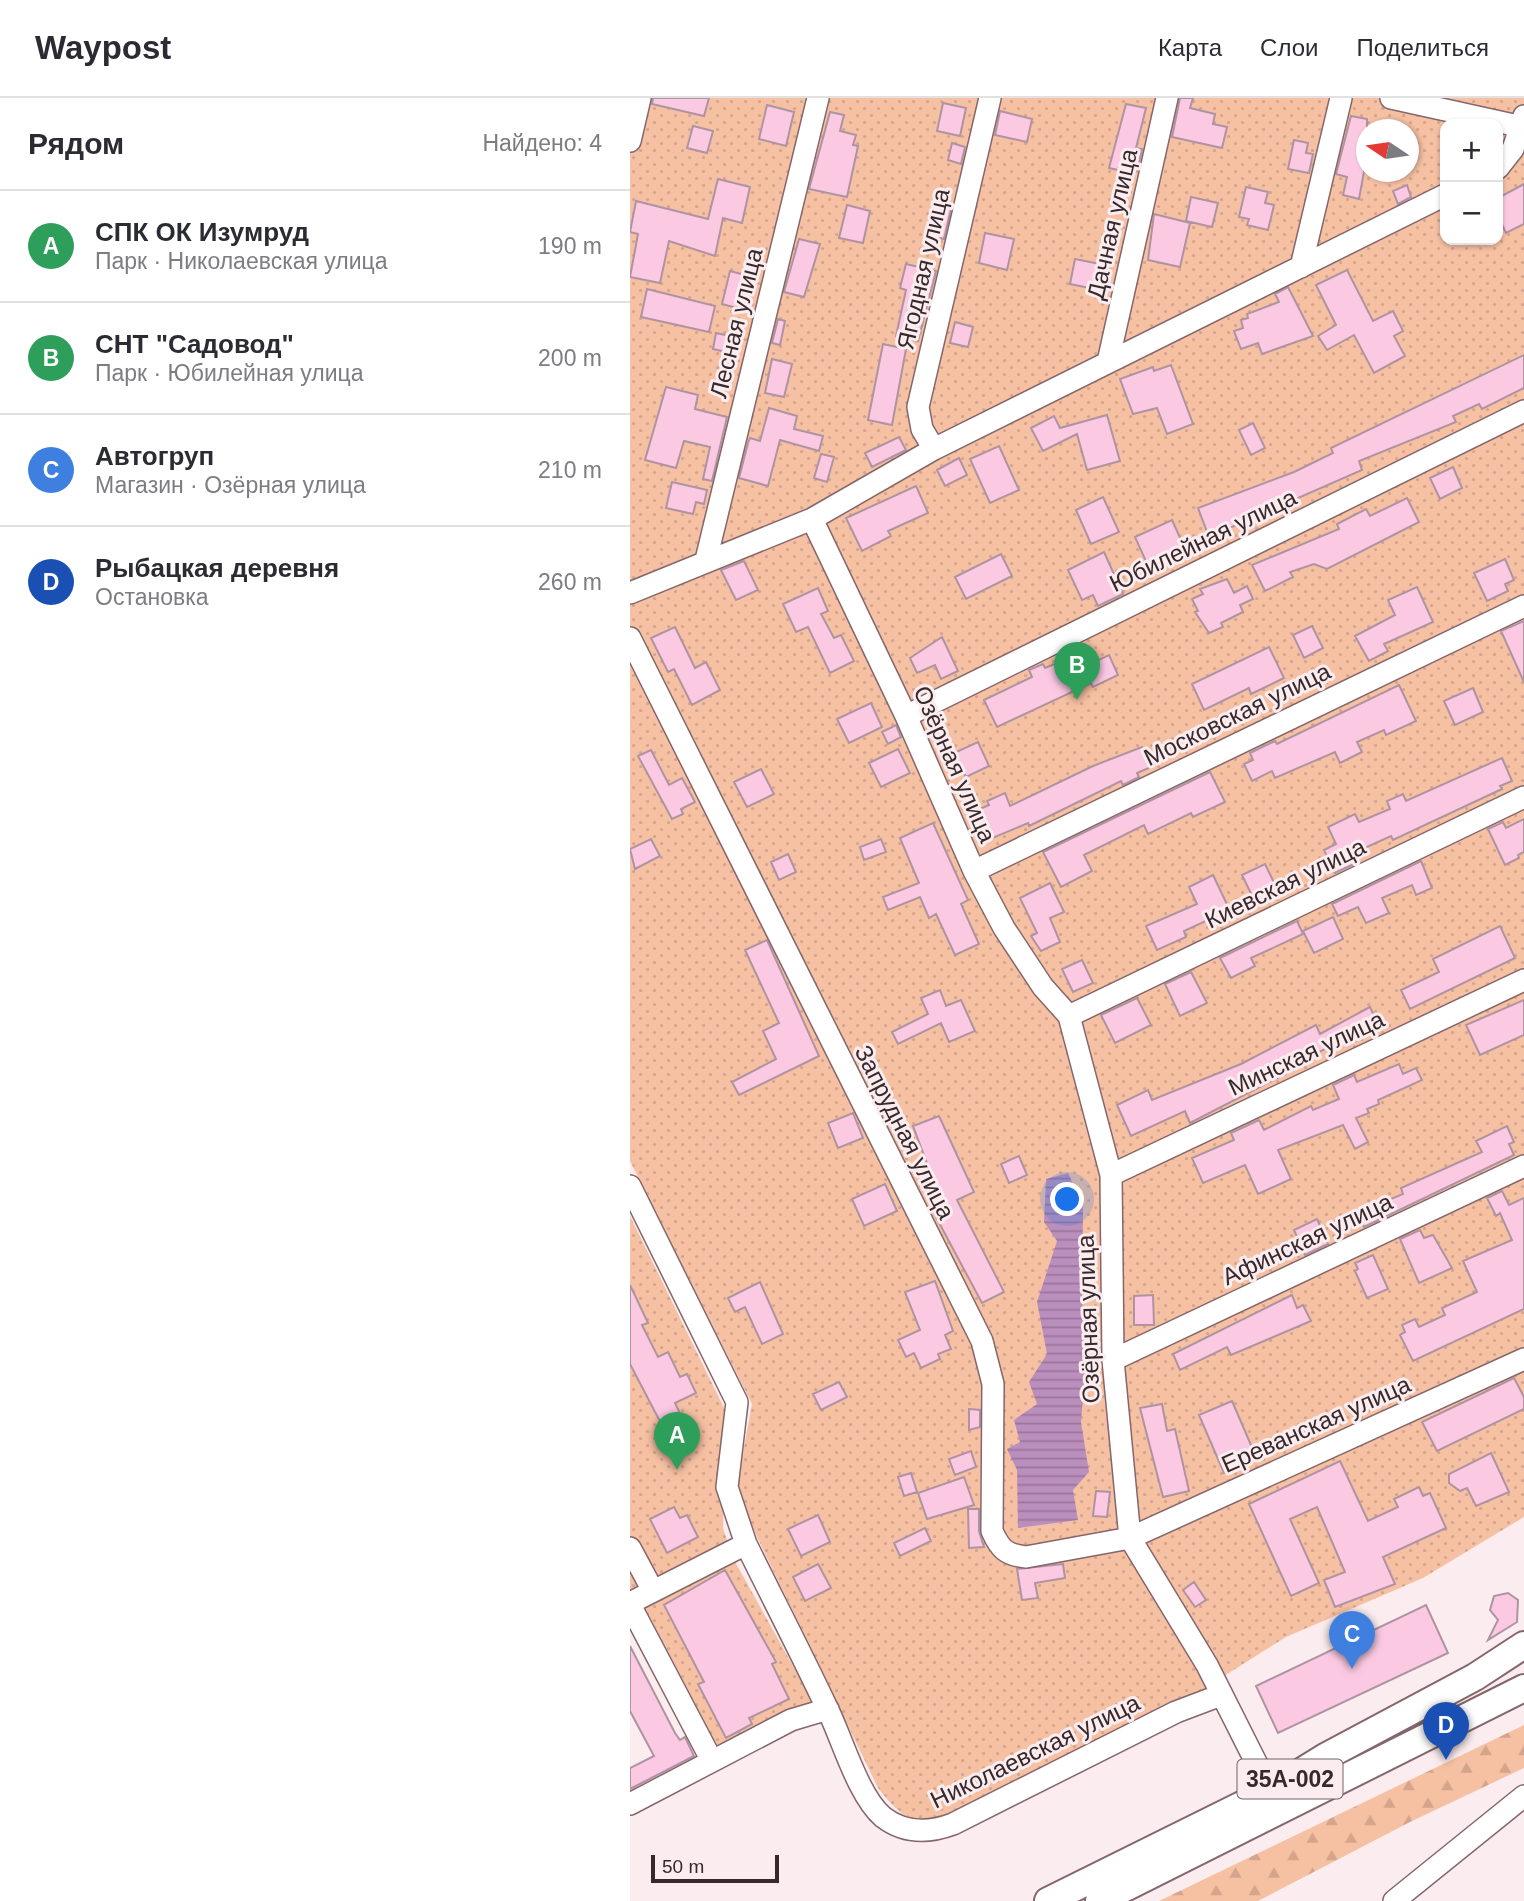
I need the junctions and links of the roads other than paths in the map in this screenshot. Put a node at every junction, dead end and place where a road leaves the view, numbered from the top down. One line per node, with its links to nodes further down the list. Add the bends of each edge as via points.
1 (640, 98): 8 (street)
2 (818, 98): 16 (street, Лесная улица)
3 (990, 98): 14 (street, Ягодная улица, via 918,407 922,429)
4 (1167, 98): 12 (street, Дачная улица)
5 (1341, 98): 11 (street)
6 (1391, 98): 7 (street)
7 (1521, 114): 9 (street, via 1513,149)
8 (630, 141)
9 (1503, 162)
10 (1440, 198): 11 (street)
11 (1301, 267): 12 (street)
12 (1108, 362): 14 (street)
13 (1524, 411): 20 (street, Юбилейная улица)
14 (934, 449): 15 (street)
15 (812, 519): 16 (street); 20 (street, Озёрная улица)
16 (706, 561): 17 (street)
17 (630, 593)
18 (1524, 606): 22 (street, Московская улица)
19 (630, 638): 30 (street, Запрудная улица, via 982,1342 993,1384 991,1521 996,1541 1011,1556 1026,1558)
20 (906, 716): 22 (street, Озёрная улица)
21 (1524, 797): 24 (street, Киевская улица)
22 (974, 871): 24 (street, Озёрная улица, via 1010,938)
23 (1524, 980): 26 (street, Минская улица)
24 (1069, 1016): 26 (street, Озёрная улица)
25 (1524, 1166): 29 (street, Афинская улица)
26 (1111, 1175): 29 (street, Озёрная улица)
27 (630, 1186): 31 (street, Николаевская улица, via 737,1402 727,1487)
28 (1524, 1359): 30 (street, Ереванская улица)
29 (1113, 1360): 30 (street, Озёрная улица)
30 (1130, 1538): 37 (street, Озёрная улица)
31 (746, 1544): 33 (street); 38 (street, Николаевская улица)
32 (630, 1548): 33 (street)
33 (653, 1591): 34 (street)
34 (630, 1604): 39 (street)
35 (1524, 1645): 41 (main road, 35А-002, via 1475,1677 1325,1757)
36 (1524, 1688): 41 (main road, 35А-002)
37 (1222, 1695): 38 (street, Николаевская улица, via 1176,1712 953,1824 916,1831 898,1826 869,1802); 41 (street, Озёрная улица)
38 (828, 1709): 39 (street, via 791,1720)
39 (712, 1761): 42 (street)
40 (1524, 1796): 45 (street)
41 (1276, 1802): 43 (main road, 35А-002); 44 (main road, 35А-002)
42 (630, 1804)
43 (1048, 1901)
44 (1099, 1901)
45 (1394, 1901)

